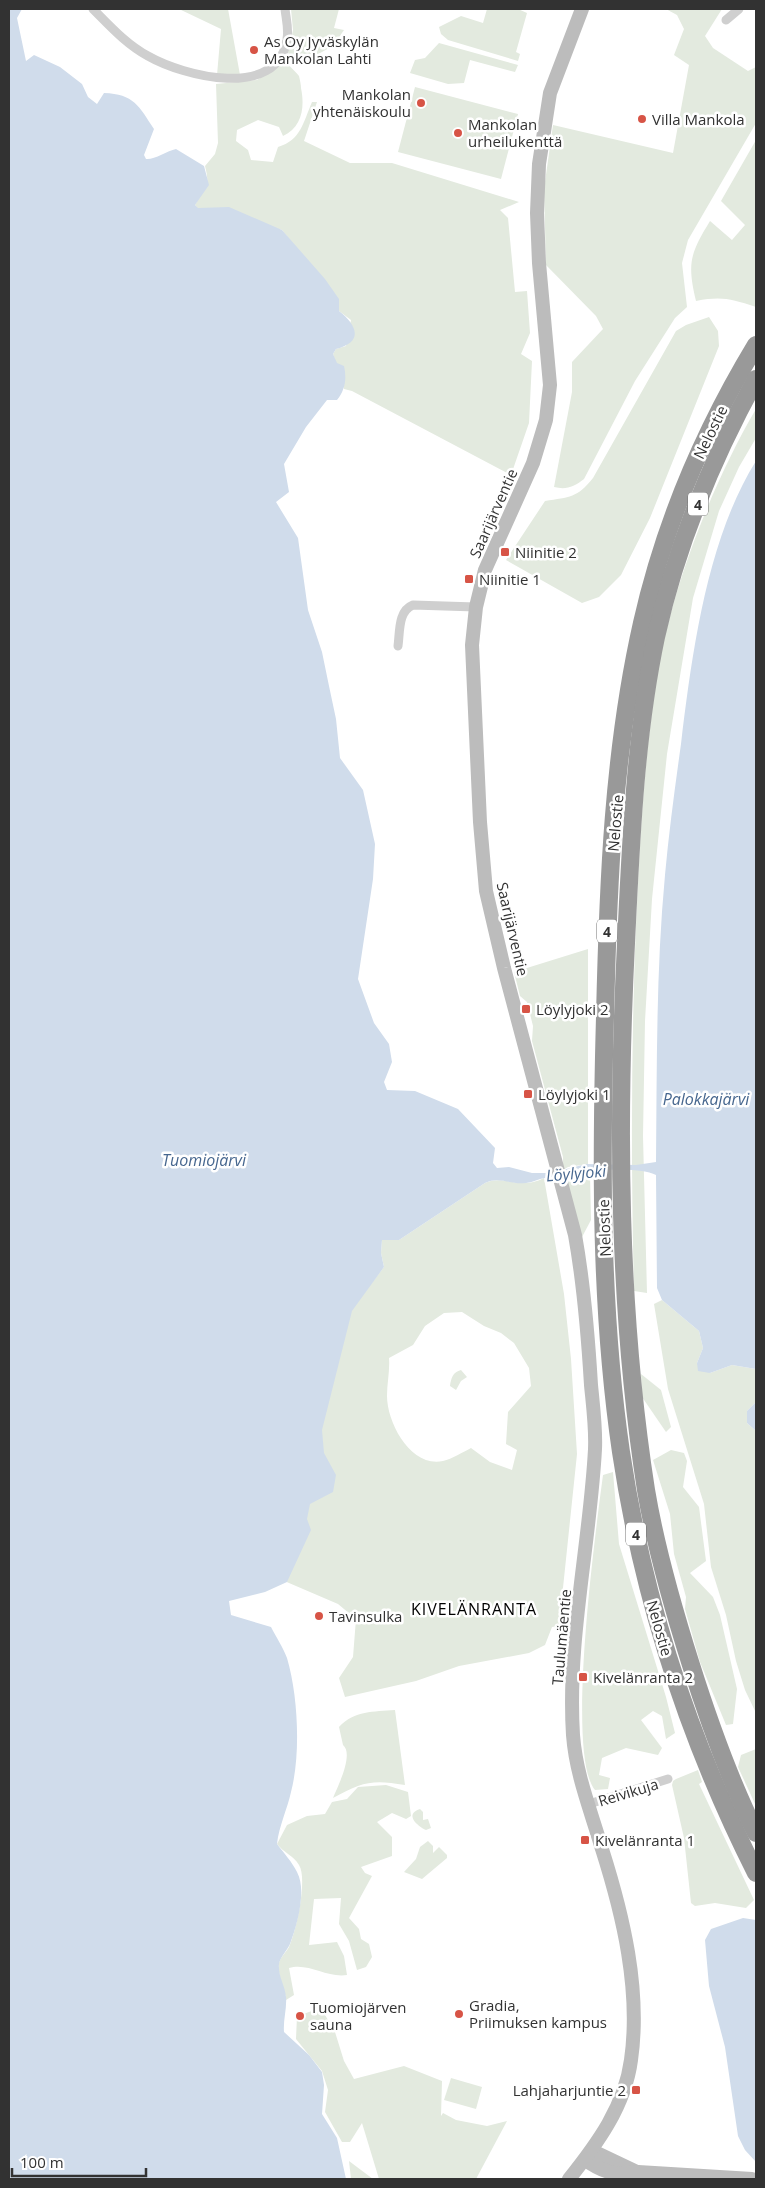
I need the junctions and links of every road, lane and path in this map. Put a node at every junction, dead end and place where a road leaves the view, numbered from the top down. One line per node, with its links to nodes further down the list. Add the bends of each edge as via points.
1 (93, 9): 2 (street, via 127,42 156,61 186,72 241,79 256,76 270,68 283,52 288,30)
2 (285, 9)
3 (582, 9): 8 (main road, Saarijärventie, via 550,93 539,164 539,263 550,386 546,420 533,463 492,551)
4 (740, 9): 5 (street)
5 (726, 20)
6 (756, 345): 14 (highway, Nelostie / 4, via 716,417 678,505 649,596 633,667 622,738 607,928 603,1158 609,1340 632,1516 652,1602 689,1721)
7 (756, 378): 13 (highway, Nelostie / 4, via 718,453 690,524 656,636 644,705 625,947 621,1160 628,1338 647,1493 660,1559 706,1713)
8 (476, 607): 9 (street, via 412,605 402,612); 10 (main road, Saarijärventie, via 472,645 474,714 486,891)
9 (398, 646)
10 (554, 1155): 12 (main road, Taulumäentie, via 581,1269 596,1445 572,1689 577,1763)
11 (668, 1779): 12 (street, Reivikuja)
12 (589, 1804): 15 (main road, Taulumäentie, via 617,1902 629,1966 633,2027 631,2061 623,2094)
13 (756, 1833)
14 (756, 1872)
15 (592, 2157): 16 (main road, via 603,2172 620,2175 638,2172); 17 (main road, Taulumäentie); 18 (main road, Taulumäentie)
16 (672, 2177): 19 (main road)
17 (569, 2179)
18 (578, 2179)
19 (747, 2179): 20 (main road)
20 (752, 2179)

